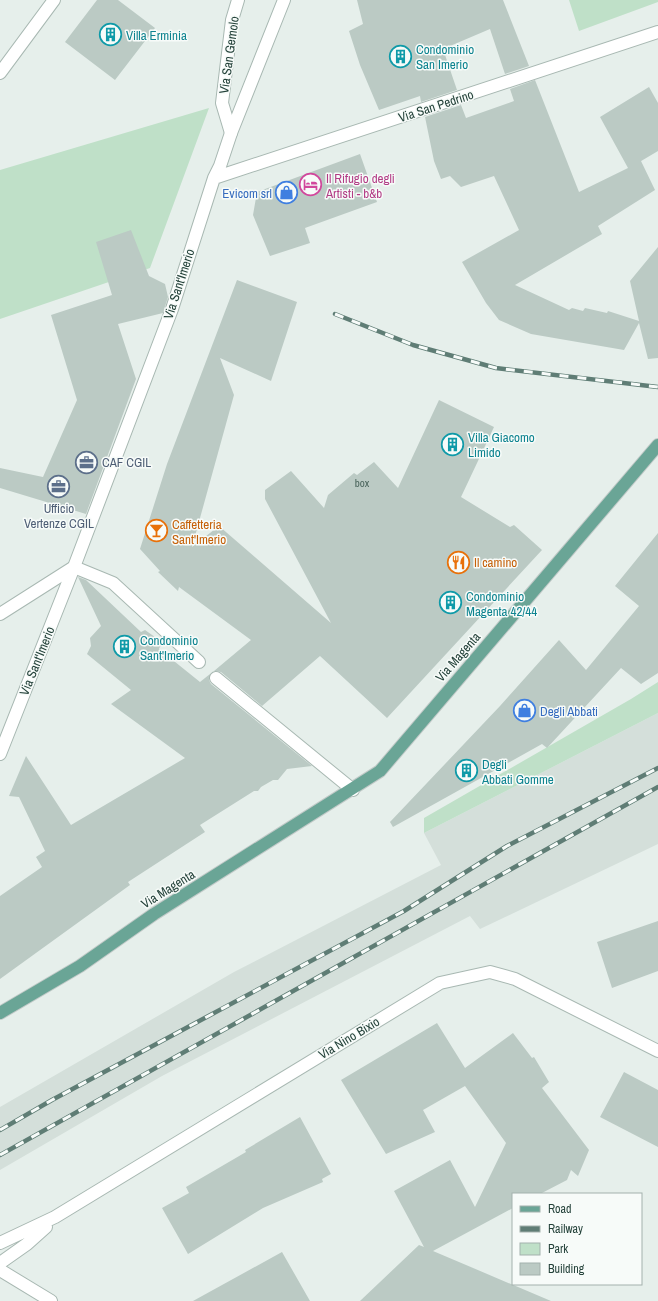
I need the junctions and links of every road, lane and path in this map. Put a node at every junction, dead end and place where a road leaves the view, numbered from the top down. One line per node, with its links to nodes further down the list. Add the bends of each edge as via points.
1 (54, 0): 5 (street)
2 (238, 0): 6 (street, Via San Gemolo, via 232,20 222,103)
3 (284, 0): 6 (street, Via Sant'Imerio)
4 (658, 32): 7 (street, Via San Pedrino)
5 (0, 73)
6 (231, 133): 7 (street, Via Sant'Imerio)
7 (214, 178): 9 (street, Via Sant'Imerio, via 172,309)
8 (658, 445): 14 (main road, Via Magenta, via 380,771)
9 (74, 567): 10 (street); 11 (street, via 113,583); 13 (street, Via Sant'Imerio)
10 (0, 614)
11 (199, 662)
12 (216, 678): 14 (street)
13 (0, 754)
14 (353, 790): 15 (main road, Via Magenta, via 154,914 80,966)
15 (0, 1013)
16 (658, 1051): 17 (street, Via Nino Bixio, via 515,979 490,972 440,983)
17 (55, 1217): 18 (street, Via Nino Bixio); 19 (street, Via Nino Bixio, via 27,1244)
18 (0, 1243)
19 (0, 1263)
20 (0, 1270): 21 (street)
21 (51, 1301)

